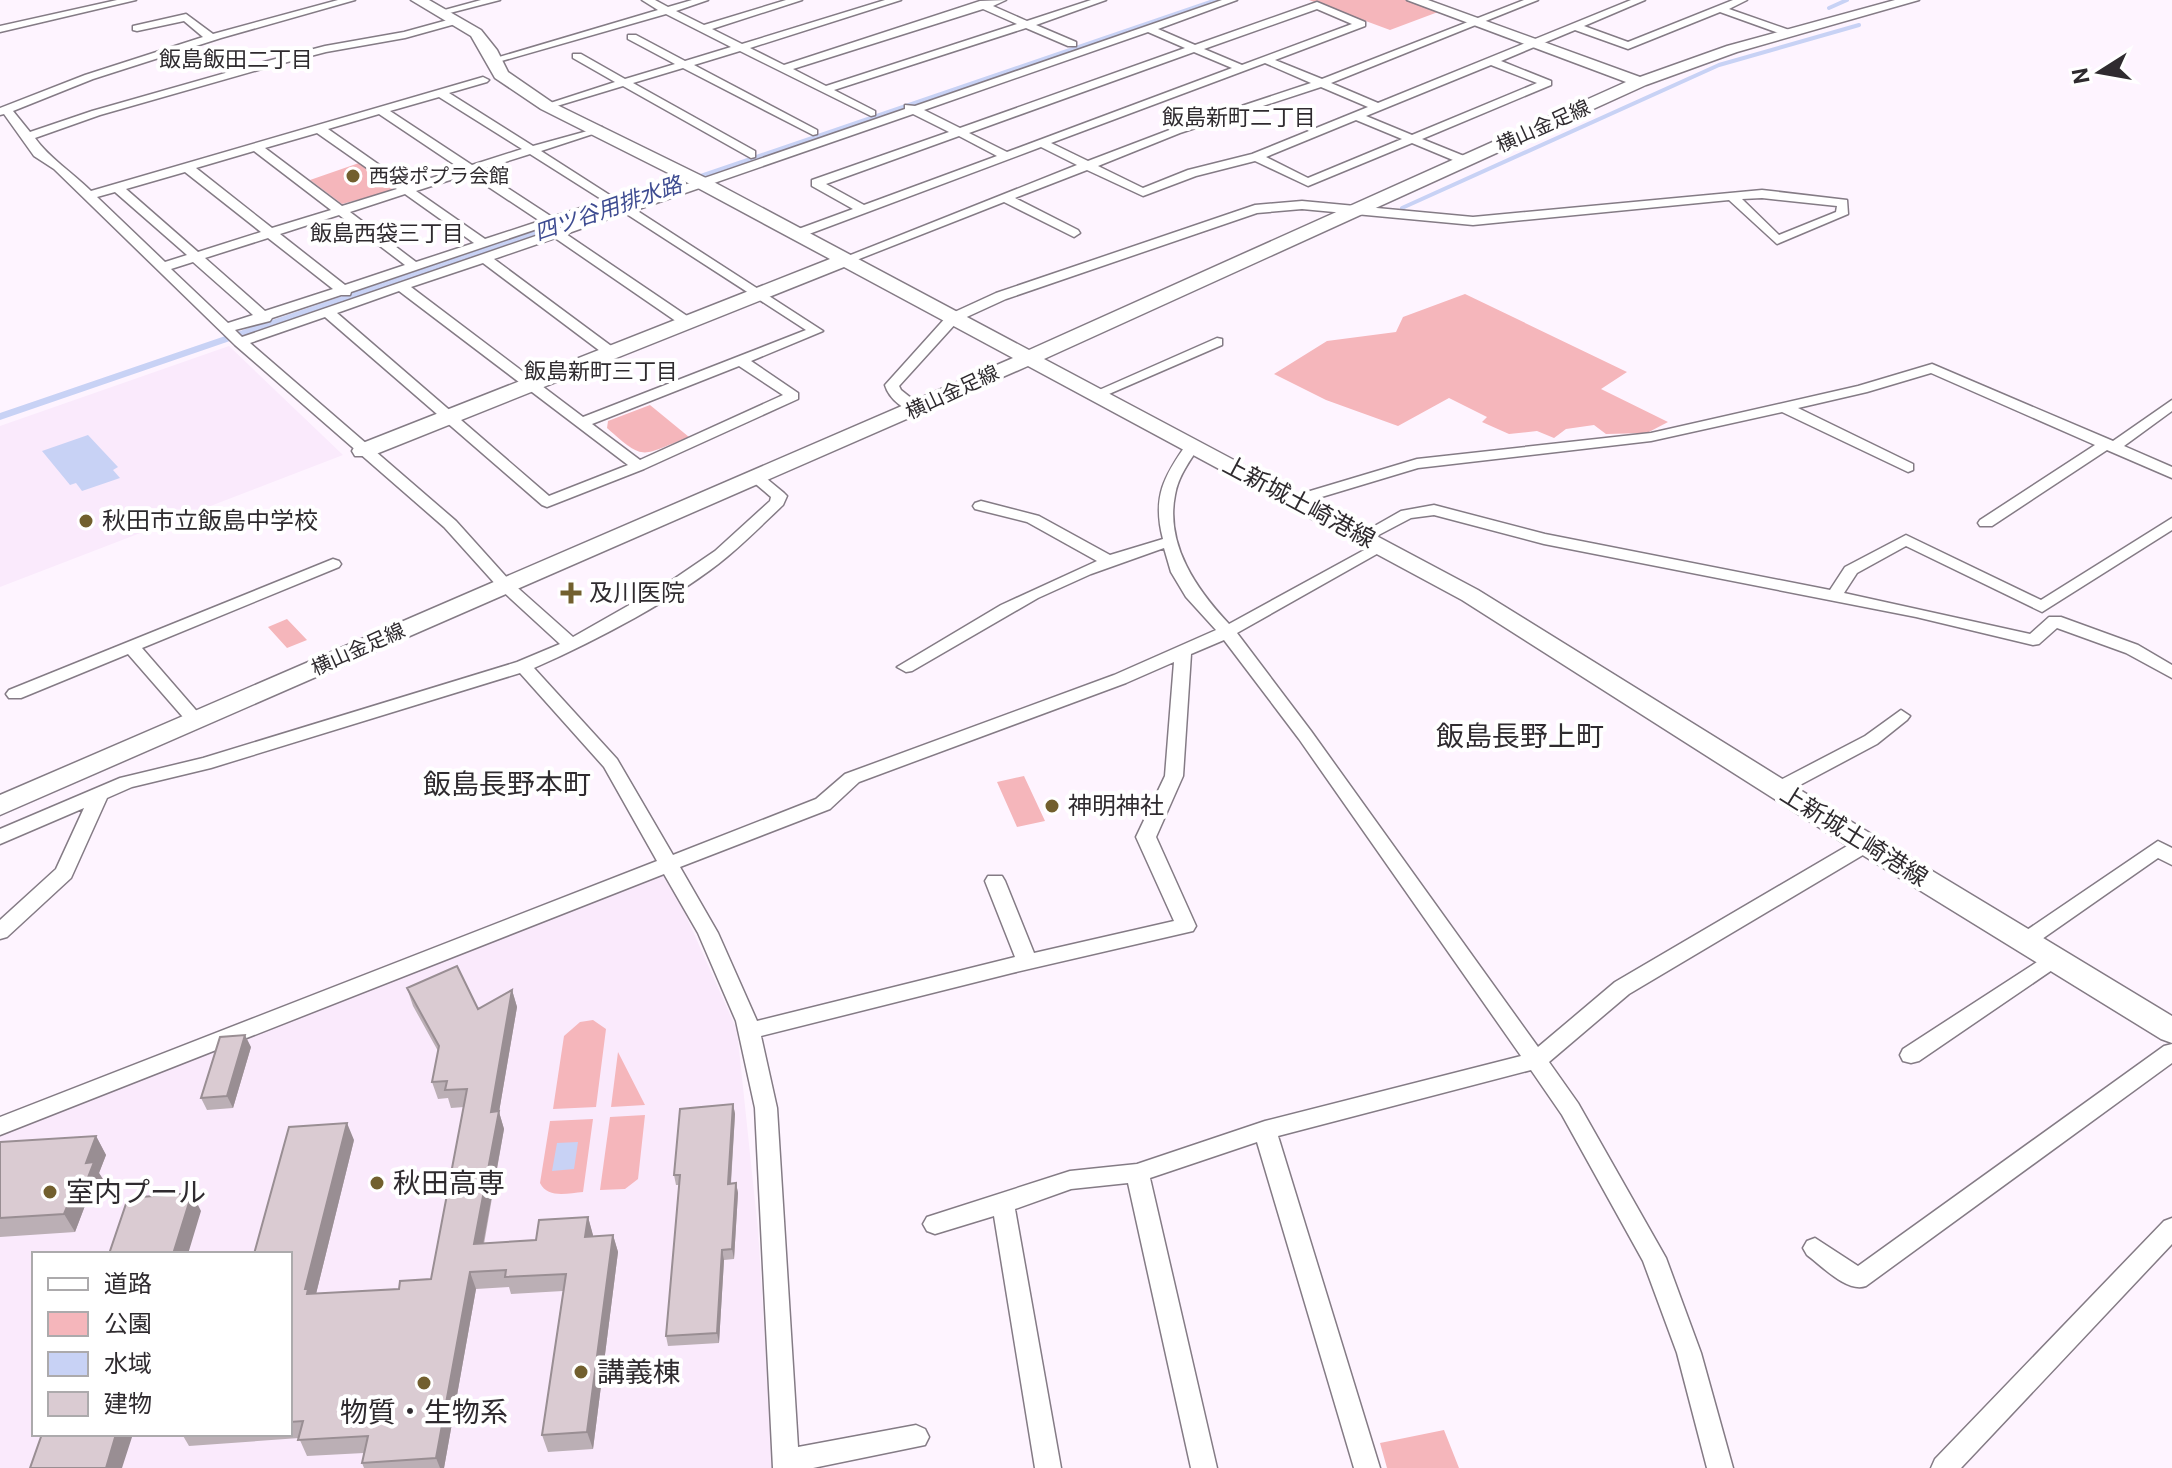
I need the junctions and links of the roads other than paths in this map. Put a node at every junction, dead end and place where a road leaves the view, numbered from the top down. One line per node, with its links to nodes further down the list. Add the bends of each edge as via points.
1 (131, 0): 28 (street)
2 (350, 0): 32 (street)
3 (418, 0): 22 (street, 上新城土崎港線)
4 (495, 0): 22 (street)
5 (647, 0): 21 (street)
6 (703, 0): 21 (street)
7 (797, 0): 27 (street)
8 (896, 0): 36 (street)
9 (971, 0): 19 (street)
10 (1001, 0): 19 (street)
11 (1101, 0): 24 (street)
12 (1202, 0): 33 (street)
13 (1232, 0): 29 (street)
14 (1533, 0): 23 (street)
15 (1640, 0): 25 (street)
16 (1742, 0): 20 (street)
17 (1912, 0): 30 (street, 横山金足線)
18 (1422, 1): 23 (street)
19 (983, 6): 24 (street); 42 (street)
20 (1720, 9): 25 (street, via 1628,46); 30 (street)
21 (669, 10): 27 (street); 38 (street)
22 (448, 17): 38 (street, 上新城土崎港線, via 476,33); 61 (street, via 405,35 268,64)
23 (1475, 22): 34 (street); 47 (street)
24 (1025, 24): 33 (street); 48 (street)
25 (1576, 27): 34 (street)
26 (137, 28): 32 (street, via 186,17)
27 (704, 28): 36 (street)
28 (0, 29)
29 (1149, 29): 35 (street); 51 (street)
30 (1788, 33): 45 (street, 横山金足線)
31 (632, 37): 41 (street)
32 (211, 38): 53 (street)
33 (1072, 44): 51 (street)
34 (1534, 44): 40 (street); 45 (street)
35 (1193, 47): 39 (street, via 1317,5 1361,24); 43 (street); 59 (street)
36 (743, 48): 41 (street); 42 (street)
37 (577, 56): 46 (street)
38 (494, 60): 50 (street, 上新城土崎港線, via 513,86)
39 (1266, 60): 43 (street); 47 (street)
40 (1492, 61): 52 (street); 62 (street, via 1547,83)
41 (683, 66): 46 (street); 60 (street)
42 (785, 68): 48 (street)
43 (1241, 68): 63 (street)
44 (483, 80): 49 (street)
45 (1640, 82): 69 (street, 横山金足線)
46 (624, 83): 50 (street); 66 (street)
47 (1322, 83): 52 (street); 70 (street)
48 (824, 90): 55 (street)
49 (441, 93): 54 (street); 65 (street)
50 (547, 106): 57 (street, 上新城土崎港線)
51 (909, 107): 55 (street); 59 (street); 73 (street)
52 (1378, 107): 56 (street)
53 (4, 111): 61 (street)
54 (382, 111): 58 (street); 72 (street)
55 (871, 113): 60 (street)
56 (1356, 116): 62 (street); 68 (street)
57 (598, 129): 65 (street); 73 (street, 上新城土崎港線)
58 (321, 130): 64 (street); 75 (street)
59 (958, 131): 67 (street); 82 (street, via 816,183)
60 (813, 132): 66 (street)
61 (26, 137): 76 (street)
62 (1412, 139): 68 (street, via 1308,182); 69 (street)
63 (1043, 144): 67 (street); 70 (street)
64 (257, 148): 71 (street); 83 (street)
65 (530, 151): 72 (street); 79 (street)
66 (751, 154): 73 (street)
67 (1007, 156): 82 (street)
68 (1256, 157): 70 (street, via 1143,192)
69 (1465, 161): 80 (street, 横山金足線)
70 (1086, 166): 78 (street)
71 (188, 168): 74 (street); 85 (street)
72 (469, 170): 75 (street); 84 (street)
73 (695, 179): 79 (street); 81 (street); 87 (street, 上新城土崎港線)
74 (118, 188): 76 (street); 89 (street)
75 (409, 189): 83 (street); 88 (street)
76 (89, 196): 91 (street)
77 (1732, 196): 77 (street, via 1843,203 1842,214 1777,240); 80 (street, via 1473,221)
78 (1005, 198): 86 (street); 90 (street)
79 (613, 201): 84 (street)
80 (1360, 208): 98 (street, via 1255,209 1001,296); 103 (street, 横山金足線)
81 (627, 209): 84 (street); 95 (street)
82 (862, 209): 87 (street)
83 (338, 212): 85 (street); 92 (street)
84 (553, 228): 88 (street); 99 (street)
85 (271, 233): 89 (street); 94 (street)
86 (1074, 233)
87 (797, 234): 90 (street, 上新城土崎港線)
88 (484, 251): 92 (street); 93 (street); 102 (street)
89 (196, 256): 91 (street); 97 (street)
90 (844, 260): 95 (street); 98 (street, 上新城土崎港線)
91 (163, 267): 100 (street)
92 (415, 267): 94 (street)
93 (402, 287): 96 (street); 105 (street)
94 (345, 292): 97 (street)
95 (761, 293): 99 (street); 104 (street, via 816,331)
96 (327, 312): 100 (street); 110 (street)
97 (265, 318): 100 (street)
98 (953, 318): 103 (street, 上新城土崎港線); 109 (street, via 892,385)
99 (688, 323): 102 (street)
100 (234, 335): 114 (street)
101 (1217, 342): 106 (street)
102 (613, 354): 105 (street)
103 (1026, 357): 106 (street, 上新城土崎港線); 109 (street, 横山金足線)
104 (740, 360): 111 (street); 115 (street, via 793,396)
105 (531, 385): 110 (street); 111 (street)
106 (1097, 394): 113 (street, 上新城土崎港線)
107 (2172, 404): 112 (street)
108 (1784, 407): 112 (street, via 1932,368); 116 (street); 119 (street, via 1651,437 1417,464)
109 (916, 409): 118 (street, 横山金足線)
110 (449, 417): 114 (street); 115 (street, via 547,502)
111 (583, 422): 115 (street)
112 (2111, 444): 117 (street); 121 (street)
113 (1193, 445): 119 (street, 上新城土崎港線); 124 (street, via 1167,494)
114 (363, 451): 127 (street, via 450,524)
115 (639, 466)
116 (1908, 467)
117 (2172, 473)
118 (756, 477): 127 (street, 横山金足線); 130 (street, via 779,496 767,513 709,562)
119 (1295, 500): 123 (street, 上新城土崎港線)
120 (981, 506): 125 (street, via 1033,519)
121 (1986, 523)
122 (2172, 523): 128 (street, via 2042,607 1906,540 1851,570)
123 (1374, 541): 128 (street, via 1407,514 1434,510 1544,539); 129 (street); 139 (street, 上新城土崎港線, via 1470,595)
124 (1171, 543): 125 (street); 129 (street, via 1179,572 1194,597)
125 (1109, 561): 134 (street, via 998,611)
126 (333, 564): 131 (street)
127 (504, 584): 130 (street); 138 (street, 横山金足線)
128 (1834, 596): 135 (street, via 2033,640 2055,621 2132,649)
129 (1227, 632): 132 (street); 155 (street)
130 (572, 645): 133 (street)
131 (131, 646): 136 (street); 138 (street)
132 (1183, 651): 145 (street, via 852,778 823,804); 150 (street, via 1174,776 1146,837 1186,926)
133 (523, 666): 140 (street); 145 (street, via 611,763)
134 (906, 667)
135 (2172, 673)
136 (15, 694)
137 (1901, 716): 139 (street, via 1871,740)
138 (195, 720): 141 (street, 横山金足線)
139 (1778, 789): 143 (street, 上新城土崎港線)
140 (100, 793): 142 (street); 147 (street, via 64,873)
141 (0, 806)
142 (0, 837)
143 (1866, 844): 148 (street, 上新城土崎港線); 155 (street, via 1622,988)
144 (2167, 849): 148 (street)
145 (671, 865): 151 (street, via 731,983); 156 (street)
146 (995, 881): 150 (street)
147 (0, 932)
148 (2025, 941): 149 (street, 上新城土崎港線)
149 (2054, 959): 152 (street, 上新城土崎港線); 154 (street)
150 (1027, 961): 151 (street)
151 (749, 1031): 164 (street, via 766,1108)
152 (2172, 1031)
153 (2172, 1052): 162 (street, via 1858,1279)
154 (1911, 1055)
155 (1537, 1060): 157 (street); 168 (street, via 1654,1258 1689,1353)
156 (0, 1126)
157 (1265, 1130): 158 (street); 167 (street)
158 (1137, 1173): 159 (street, via 1070,1180); 166 (street)
159 (1003, 1204): 160 (street); 165 (street)
160 (935, 1224)
161 (2172, 1228): 169 (street)
162 (1815, 1248)
163 (916, 1437): 164 (street)
164 (786, 1465)
165 (1048, 1468)
166 (1204, 1468)
167 (1367, 1468)
168 (1720, 1468)
169 (1944, 1468)

